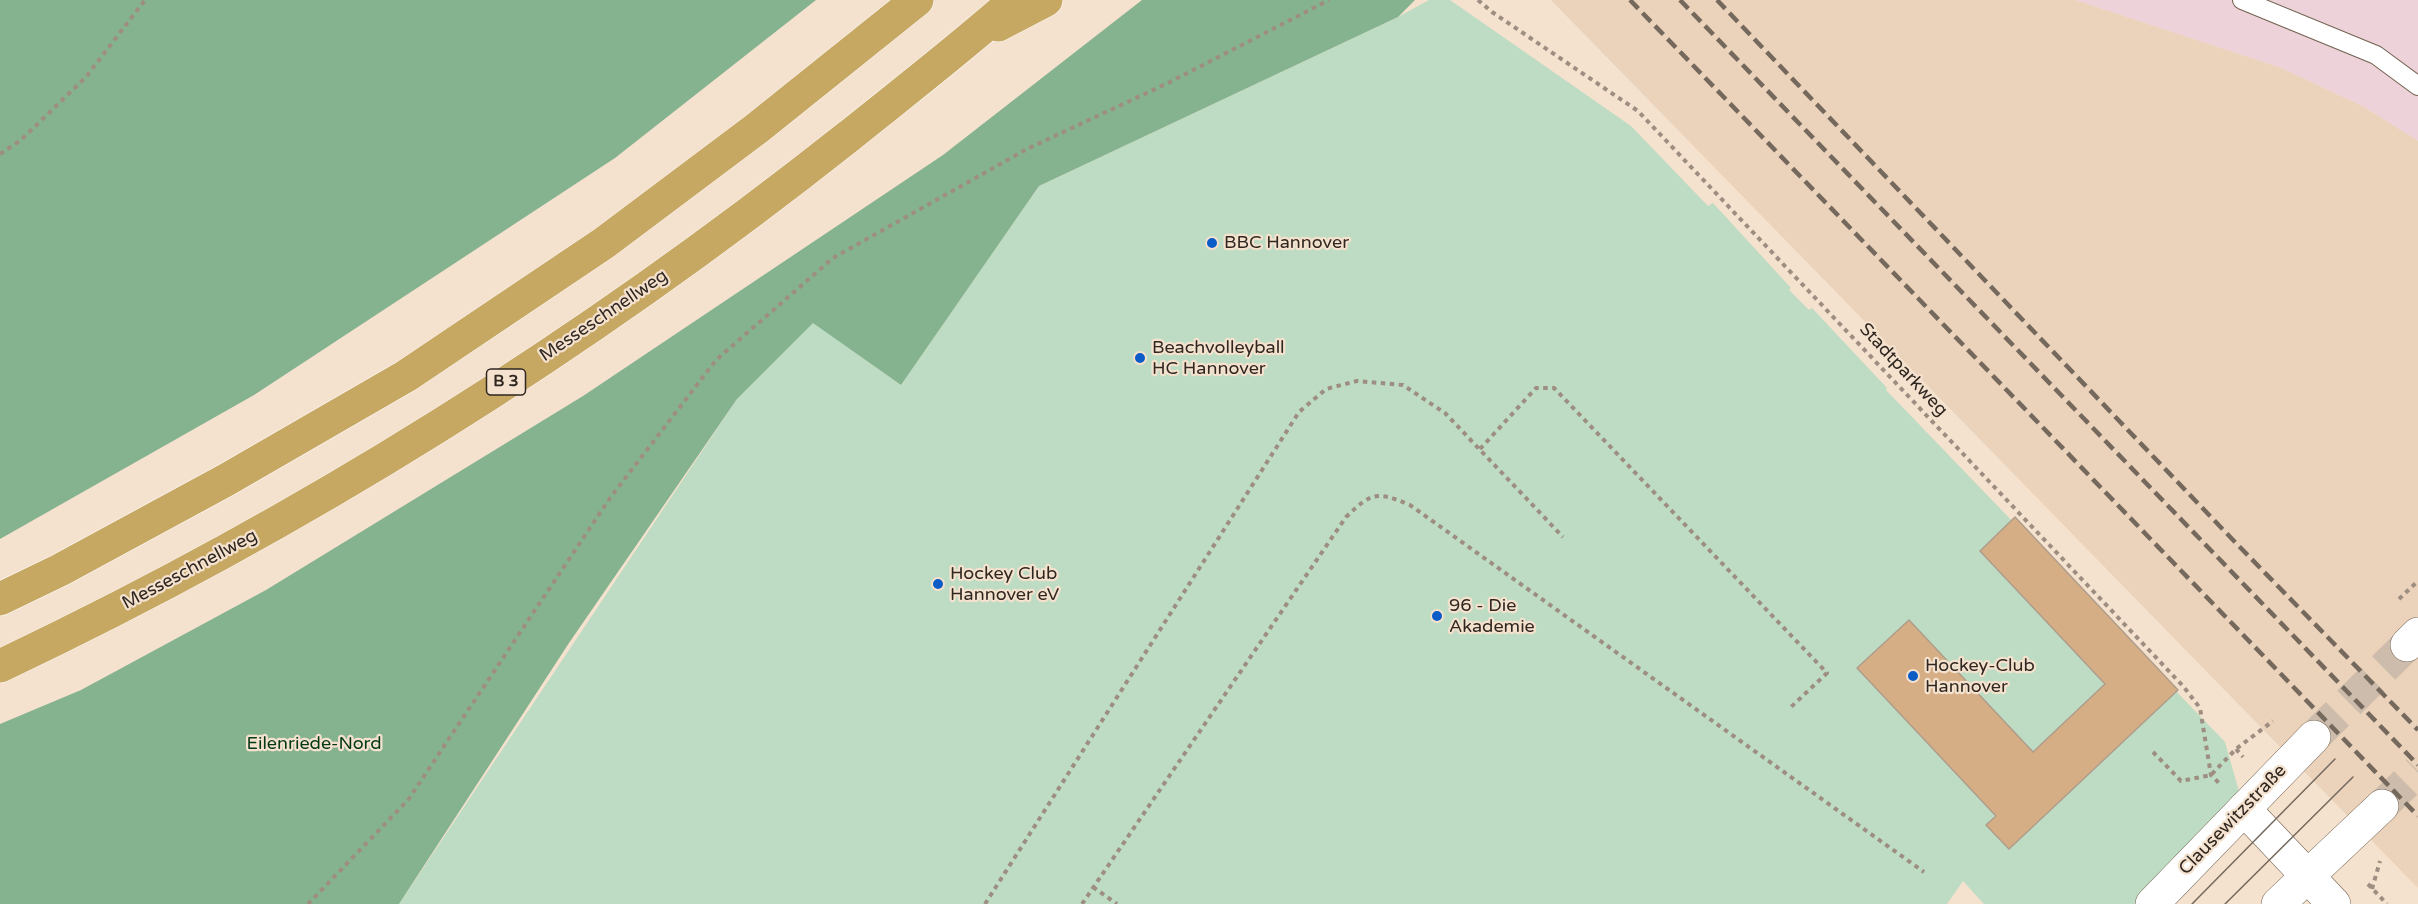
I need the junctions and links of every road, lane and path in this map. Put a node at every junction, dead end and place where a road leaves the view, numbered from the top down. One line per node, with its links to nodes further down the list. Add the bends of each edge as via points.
1 (145, 0): 12 (path, via 86,77 21,140)
2 (881, 0): 11 (highway)
3 (917, 0): 11 (highway)
4 (1015, 0): 9 (highway, Messeschnellweg / B 3)
5 (1046, 0): 9 (highway)
6 (1329, 0): 28 (path, via 1168,83 1027,149 833,258 725,352 610,498 408,800)
7 (1478, 0): 21 (path, Stadtparkweg, via 1638,111 2183,686 2200,708)
8 (2242, 0): 10 (lane, via 2376,55)
9 (972, 38): 16 (highway, Messeschnellweg / B 3, via 797,177 643,292 438,426 239,545)
10 (2418, 86)
11 (756, 129): 15 (highway, via 604,243 406,376 226,480)
12 (0, 154)
13 (1480, 450): 14 (path); 17 (path, via 1536,388 1554,388 1827,673); 29 (path, via 1445,413 1403,385 1357,381 1326,389 1299,412)
14 (1563, 537)
15 (0, 599)
16 (0, 666)
17 (1791, 707)
18 (2279, 716): 21 (path, via 2236,749)
19 (2314, 737): 23 (street, Clausewitzstraße)
20 (2153, 752): 21 (path, via 2181,781)
21 (2211, 775): 23 (path)
22 (2382, 806): 25 (street)
23 (2244, 809): 25 (street); 32 (street, Clausewitzstraße)
24 (1924, 872): 26 (path, via 1410,505 1386,495 1365,498 1346,517)
25 (2308, 876): 33 (street); 34 (street)
26 (1094, 887): 30 (path); 31 (path)
27 (2372, 888): 35 (path)
28 (308, 904)
29 (985, 904)
30 (1082, 904)
31 (1117, 904)
32 (2152, 904)
33 (2278, 904)
34 (2334, 904)
35 (2387, 904)

